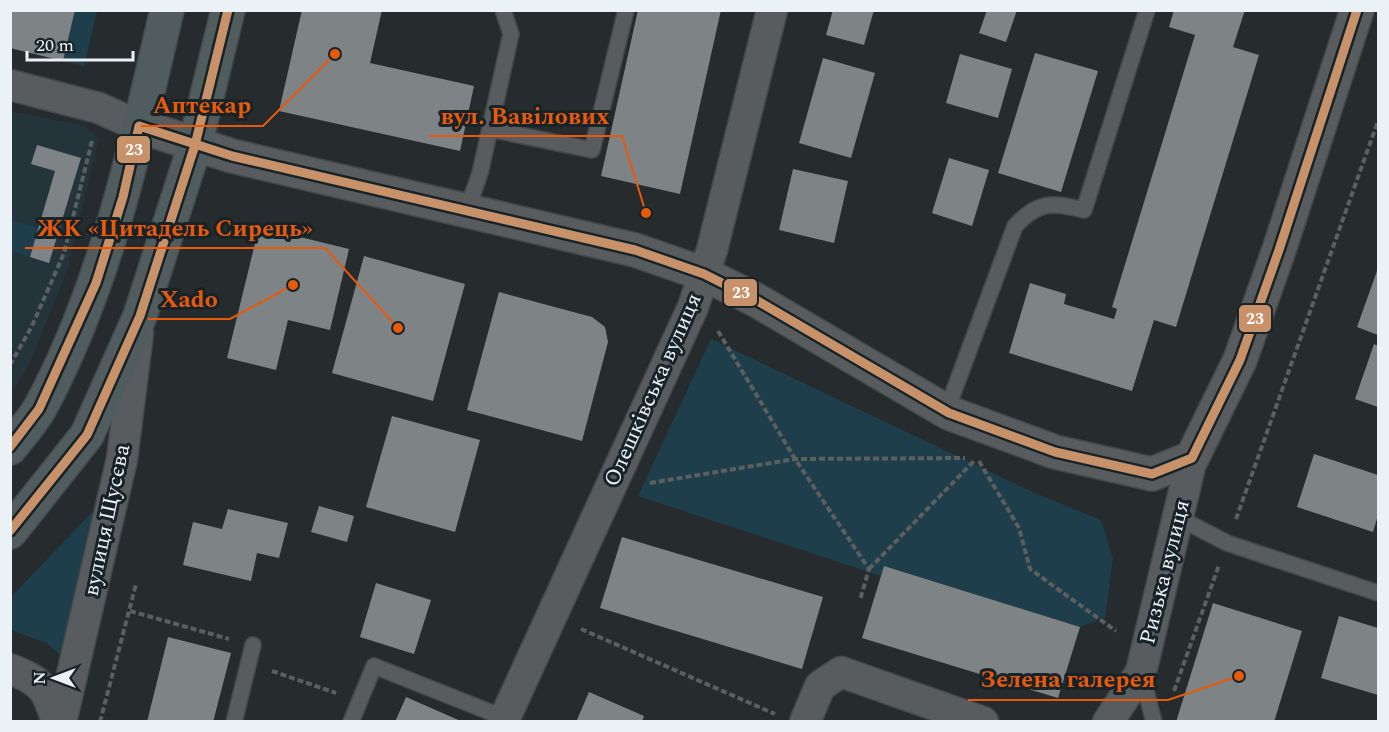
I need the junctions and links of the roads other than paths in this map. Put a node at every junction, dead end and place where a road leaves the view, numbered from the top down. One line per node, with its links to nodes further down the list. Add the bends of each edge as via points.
1 (167, 10): 9 (main road)
2 (228, 10): 11 (main road, вулиця Щусєва)
3 (503, 10): 10 (lane, via 511,34)
4 (626, 10): 10 (lane, via 592,150)
5 (772, 10): 13 (street, Олешківська вулиця)
6 (1148, 10): 15 (lane, via 1084,210 1059,204 1042,206 1028,212 1015,226 952,396)
7 (1357, 10): 17 (street, Ризька вулиця, via 1244,349)
8 (10, 84): 9 (street, via 99,108)
9 (139, 126): 11 (street); 16 (main road, via 123,197 96,283 39,409)
10 (490, 129): 12 (lane)
11 (195, 145): 12 (street); 14 (main road, вулиця Щусєва)
12 (466, 213): 13 (street, via 635,250)
13 (704, 274): 15 (street); 25 (street, Олешківська вулиця, via 693,307)
14 (140, 316): 19 (main road, вулиця Щусєва, via 87,435); 26 (street, вулиця Щусєва, via 122,459)
15 (950, 413): 17 (street, via 1055,453 1152,474)
16 (10, 448)
17 (1192, 458): 18 (street, Ризька вулиця)
18 (1179, 518): 20 (lane, via 1227,543); 23 (street, Ризька вулиця)
19 (10, 532)
20 (1378, 593)
21 (253, 645): 27 (lane)
22 (10, 669): 26 (street, вулиця Щусєва, via 29,676 48,693)
23 (1141, 672): 30 (street, Ризька вулиця); 31 (lane)
24 (793, 719): 29 (street, via 820,686 841,672)
25 (504, 720): 28 (lane, via 374,666)
26 (59, 722)
27 (234, 722)
28 (351, 722)
29 (983, 722)
30 (1108, 722)
31 (1154, 722)

